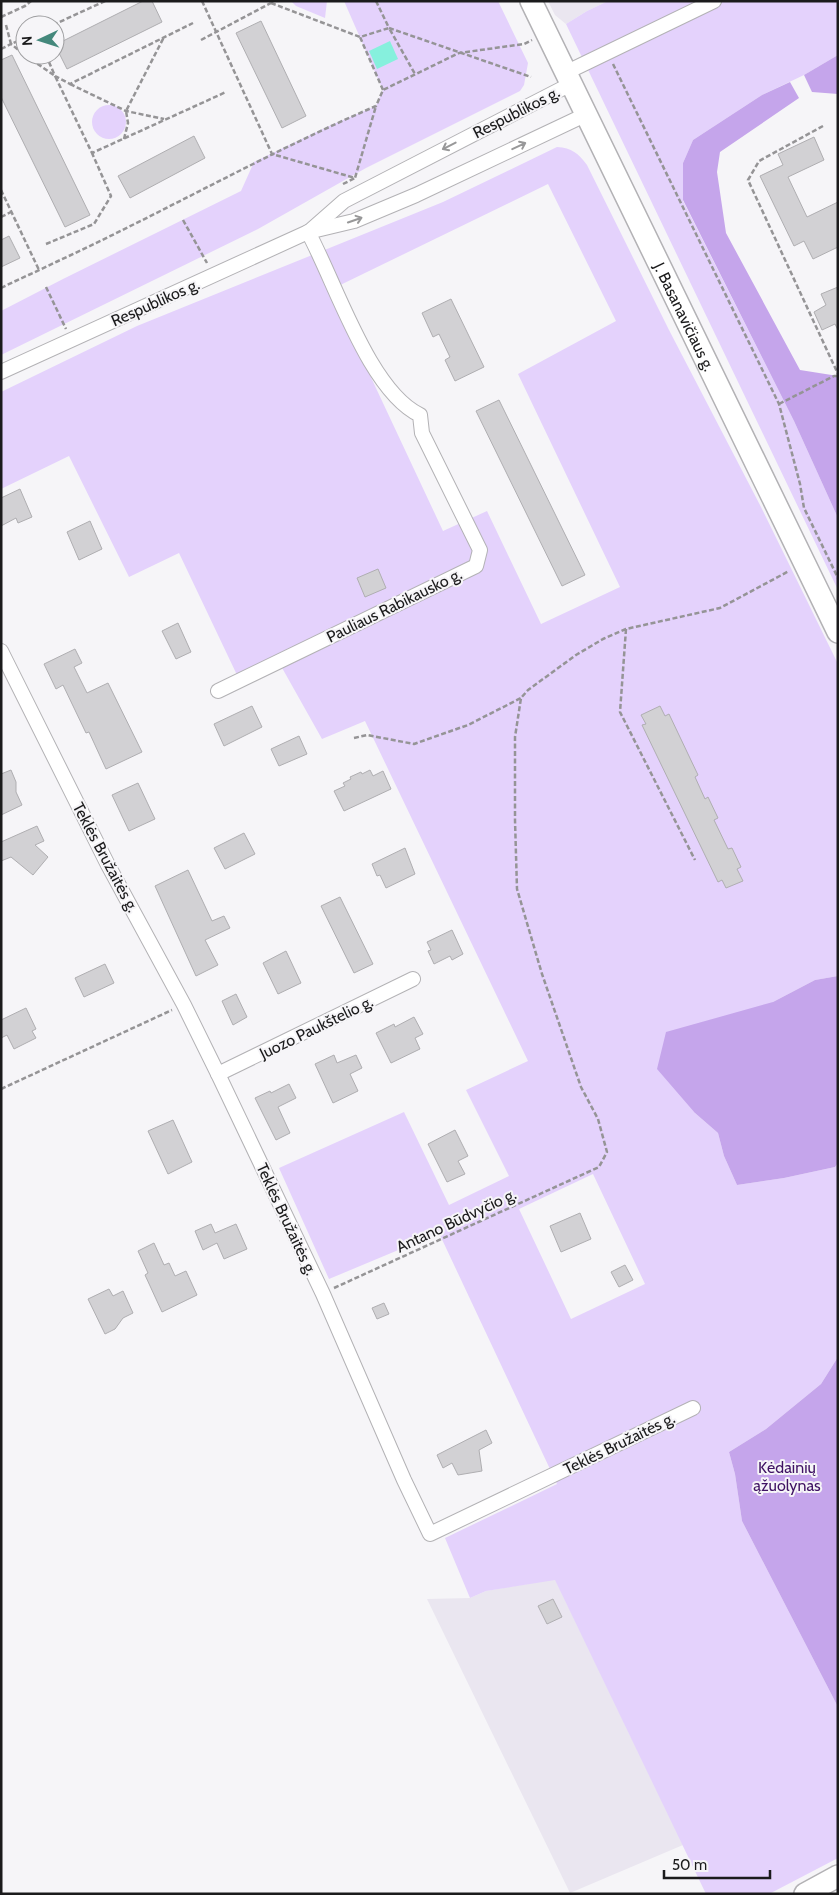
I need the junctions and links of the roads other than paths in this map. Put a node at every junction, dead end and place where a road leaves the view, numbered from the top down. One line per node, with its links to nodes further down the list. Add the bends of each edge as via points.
1 (531, 1): 3 (main road, J. Basanavičiaus g.)
2 (714, 1): 3 (street, Respublikos g., via 607,52)
3 (568, 78): 4 (main road, J. Basanavičiaus g.); 5 (street, Respublikos g., one-way to 5, via 344,201)
4 (585, 115): 5 (street, Respublikos g., one-way to 4, via 354,221 416,195); 7 (main road, J. Basanavičiaus g.)
5 (308, 232): 6 (street, Respublikos g.); 9 (street, Pauliaus Rabikausko g., via 358,340 391,392 420,415 422,433 480,550 476,566)
6 (1, 372)
7 (838, 632)
8 (1, 651): 11 (street, Teklės Bružaitės g.)
9 (218, 691)
10 (413, 980): 11 (street, Juozo Paukštelio g.)
11 (218, 1074): 12 (street, Teklės Bružaitės g., via 323,1294 430,1534)
12 (693, 1408)
13 (838, 1876): 14 (main road)
14 (805, 1894)

